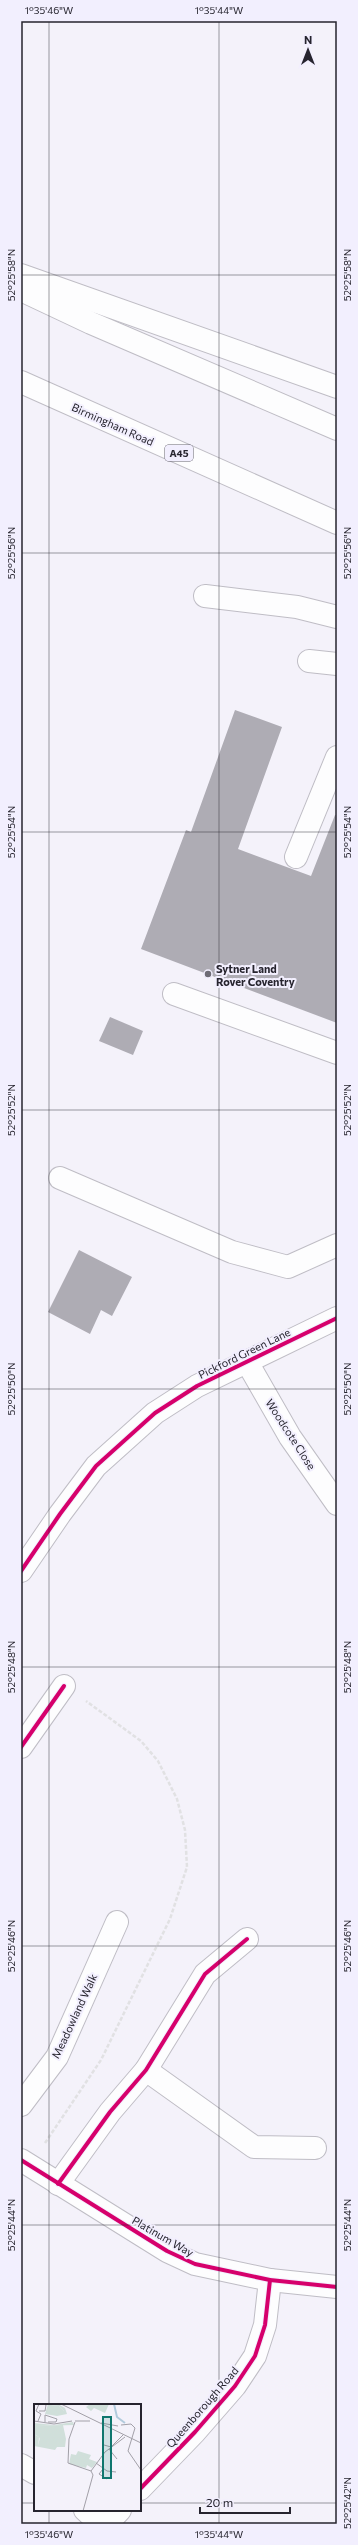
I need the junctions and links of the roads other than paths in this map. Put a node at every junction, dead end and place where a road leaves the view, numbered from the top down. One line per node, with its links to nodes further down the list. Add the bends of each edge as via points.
1 (21, 275): 4 (main road)
2 (21, 290): 5 (main road, via 91,323)
3 (21, 382): 6 (main road, Birmingham Road / A45)
4 (337, 387)
5 (337, 429)
6 (337, 523)
7 (204, 596): 8 (main road, via 297,607)
8 (337, 617)
9 (309, 661): 10 (main road)
10 (337, 664)
11 (337, 756): 12 (main road)
12 (296, 857)
13 (174, 994): 14 (main road)
14 (337, 1053)
15 (60, 1178): 16 (main road, via 232,1252 288,1267)
16 (337, 1245)
17 (337, 1318): 18 (main road, Pickford Green Lane)
18 (247, 1362): 19 (main road, Woodcote Close, via 290,1437); 20 (main road, Pickford Green Lane, via 198,1386 155,1413 96,1466)
19 (337, 1504)
20 (21, 1571)
21 (64, 1686): 22 (main road)
22 (21, 1747)
23 (117, 1922): 26 (main road, Meadowland Walk, via 57,2057)
24 (247, 1939): 25 (main road, via 206,1974)
25 (146, 2070): 27 (main road, via 254,2147); 29 (main road, via 110,2112)
26 (21, 2105)
27 (315, 2148)
28 (24, 2168): 29 (main road, Platinum Way)
29 (58, 2184): 30 (main road, Platinum Way, via 167,2251 195,2264)
30 (270, 2280): 31 (main road, Platinum Way); 34 (main road, Queenborough Road, via 265,2325 255,2356 235,2386)
31 (337, 2287)
32 (21, 2465): 33 (main road)
33 (34, 2472)
34 (141, 2488)
35 (86, 2511): 37 (main road)
36 (119, 2511): 38 (main road)
37 (100, 2524)
38 (107, 2524)

